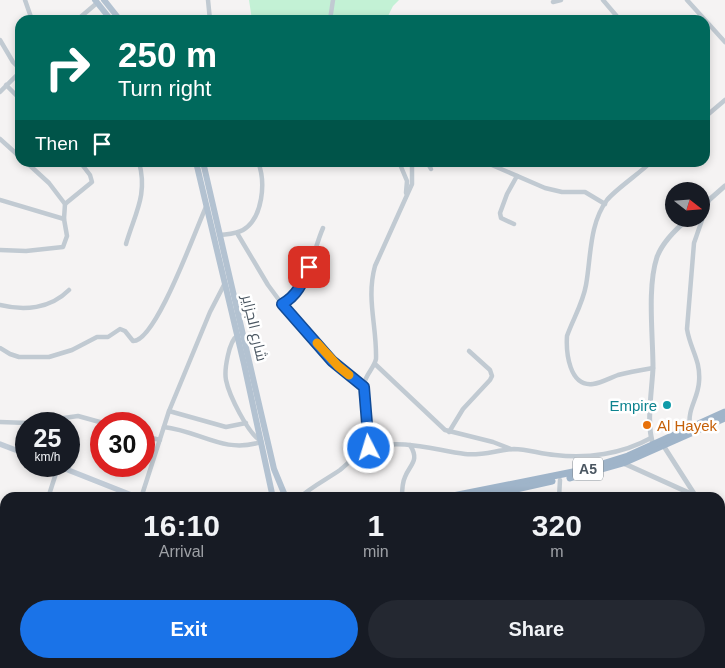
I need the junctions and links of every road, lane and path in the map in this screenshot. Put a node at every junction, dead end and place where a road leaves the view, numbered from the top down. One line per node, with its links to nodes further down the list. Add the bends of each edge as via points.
1 (25, 0): 10 (street)
2 (208, 0): 14 (street)
3 (333, 0): 15 (street)
4 (561, 0): 9 (street)
5 (603, 0): 16 (street)
6 (687, 0): 17 (street)
7 (96, 1): 11 (street); 12 (main road)
8 (108, 2): 13 (main road)
9 (553, 2)
10 (30, 15)
11 (82, 15)
12 (107, 15)
13 (117, 15)
14 (210, 15)
15 (331, 15)
16 (616, 15)
17 (701, 15)
18 (710, 25): 20 (street)
19 (725, 32): 20 (street)
20 (720, 36): 22 (street)
21 (0, 40): 23 (street)
22 (725, 42)
23 (15, 64)
24 (15, 76): 25 (street)
25 (6, 86): 26 (street); 27 (street)
26 (0, 92)
27 (15, 94)
28 (725, 100): 29 (street)
29 (710, 112)
30 (0, 140): 31 (street)
31 (15, 154)
32 (31, 167): 47 (street)
33 (84, 167): 47 (street, via 92,182)
34 (140, 167): 57 (street, via 142,194)
35 (197, 167): 49 (main road, شارع الجزاير)
36 (204, 167): 56 (main road, شارع الجزاير)
37 (259, 167): 55 (street, via 262,178 257,212 249,225)
38 (402, 167): 44 (street, via 407,180)
39 (412, 167): 44 (street, via 413,178)
40 (496, 167): 42 (street)
41 (646, 167): 48 (street)
42 (517, 176): 48 (street, via 558,192 585,192); 51 (street, via 500,213 502,218)
43 (725, 186): 46 (street)
44 (405, 199): 66 (street, via 372,279)
45 (0, 200): 50 (street)
46 (710, 200)
47 (65, 204): 50 (street)
48 (605, 204): 67 (street, via 593,235 583,297 567,336 567,354 578,380 584,384 591,385 620,374)
49 (206, 207): 59 (main road, شارع الجزاير); 64 (street, via 163,306 139,340 133,341 120,329 106,338 97,337 72,350 40,358 13,356)
50 (64, 219): 58 (street, via 67,236 63,247)
51 (514, 224)
52 (323, 228): 61 (street, via 302,283)
53 (679, 228): 67 (street, via 665,243 655,264 652,288)
54 (700, 228): 76 (street, via 694,243 687,329 697,356 700,382 690,412)
55 (237, 233): 56 (street); 61 (street)
56 (220, 235): 96 (main road, شارع الجزاير, via 274,469)
57 (126, 244)
58 (0, 250)
59 (225, 284): 63 (main road, شارع الجزاير); 69 (street)
60 (69, 290): 62 (street, via 56,300 37,307)
61 (282, 304): 68 (street, via 332,361)
62 (0, 305)
63 (237, 336): 74 (street, via 227,358 226,379); 80 (main road, شارع الجزاير)
64 (0, 348)
65 (469, 351): 77 (street, via 490,370 492,376 463,409)
66 (375, 364): 68 (street, via 366,376); 77 (street)
67 (653, 368): 81 (street)
68 (364, 387): 85 (street)
69 (169, 411): 74 (street, via 226,427); 75 (street)
70 (725, 412): 76 (highway, A5)
71 (725, 418): 84 (highway, A5)
72 (90, 419): 73 (street, via 78,416 28,423)
73 (0, 422)
74 (246, 422): 80 (street)
75 (164, 427): 79 (street); 80 (street, via 231,446 242,447)
76 (690, 427): 81 (highway, A5)
77 (449, 432): 86 (street)
78 (155, 439): 79 (street)
79 (160, 440): 94 (street)
80 (261, 441): 95 (main road, شارع الجزاير)
81 (652, 441): 86 (street, via 584,456 557,456); 99 (highway, A5, via 628,456 568,474)
82 (0, 444): 87 (main road)
83 (410, 445): 85 (street); 86 (street, via 477,454); 98 (street, via 415,458 404,480)
84 (663, 446): 88 (highway, A5); 103 (street)
85 (369, 448): 97 (street)
86 (512, 449)
87 (15, 450)
88 (623, 463): 91 (highway, A5); 102 (street)
89 (80, 475): 93 (main road)
90 (55, 477): 92 (street)
91 (560, 480): 100 (highway, A5); 101 (street)
92 (50, 492)
93 (125, 492)
94 (142, 492)
95 (272, 492)
96 (284, 492)
97 (307, 492)
98 (403, 492)
99 (474, 492)
100 (505, 492)
101 (559, 492)
102 (685, 492)
103 (693, 492)

